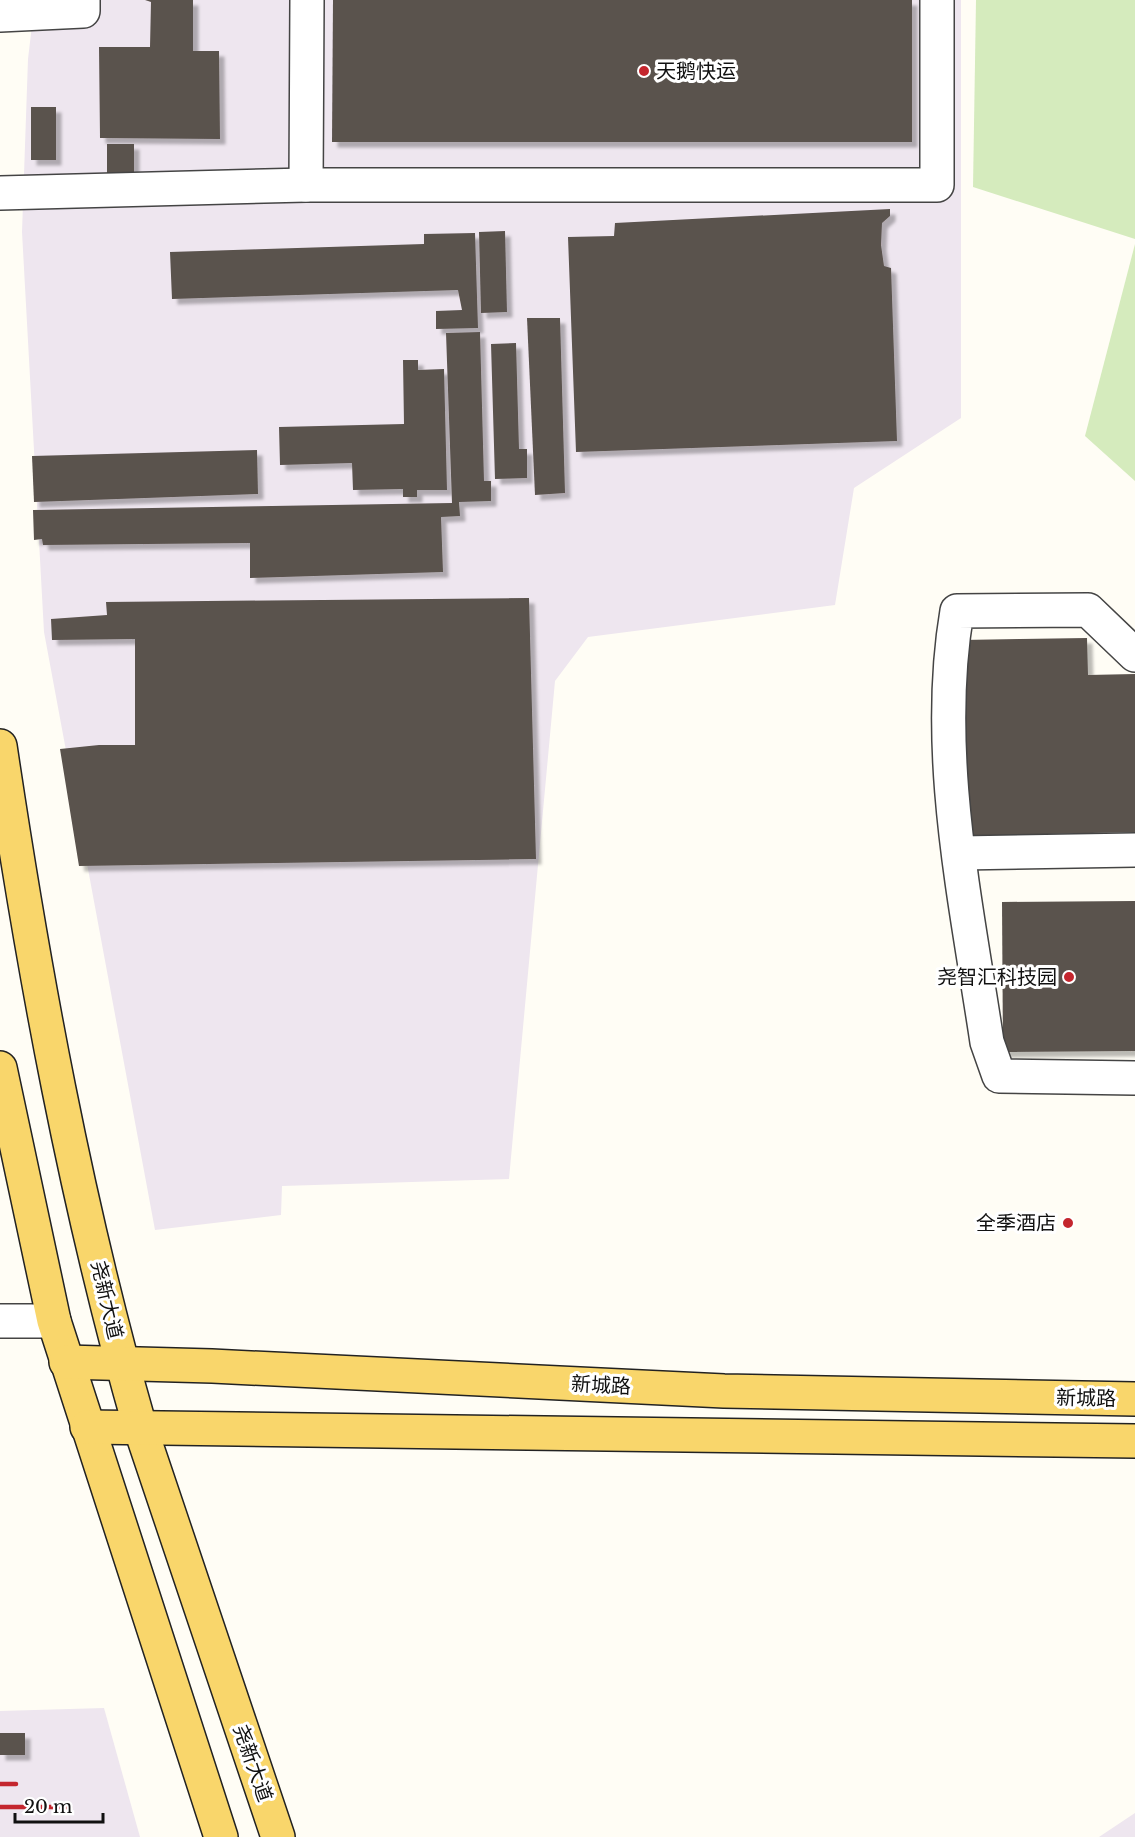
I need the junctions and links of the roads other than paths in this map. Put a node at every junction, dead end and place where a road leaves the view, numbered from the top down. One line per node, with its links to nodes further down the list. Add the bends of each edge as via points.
1 (83, 0): 4 (lane, via 83,11)
2 (307, 0): 5 (lane)
3 (937, 0): 5 (lane, via 937,185)
4 (0, 15)
5 (306, 184): 6 (lane)
6 (0, 193)
7 (1135, 655): 10 (lane, via 1088,610 957,611 949,657 949,710)
8 (0, 746): 16 (main road, 尧新大道, via 63,1110)
9 (1135, 850): 10 (lane)
10 (960, 853): 12 (lane, via 987,1042 999,1076)
11 (0, 1068): 14 (main road)
12 (1135, 1077)
13 (0, 1321): 14 (lane)
14 (54, 1321): 15 (main road)
15 (66, 1362): 16 (main road, 新城路); 19 (main road)
16 (122, 1364): 17 (main road, 新城路, via 724,1391); 18 (main road, 尧新大道)
17 (1135, 1399)
18 (140, 1426): 19 (main road); 20 (main road); 22 (main road, 尧新大道)
19 (87, 1427): 21 (main road)
20 (1135, 1441)
21 (221, 1837)
22 (278, 1837)

